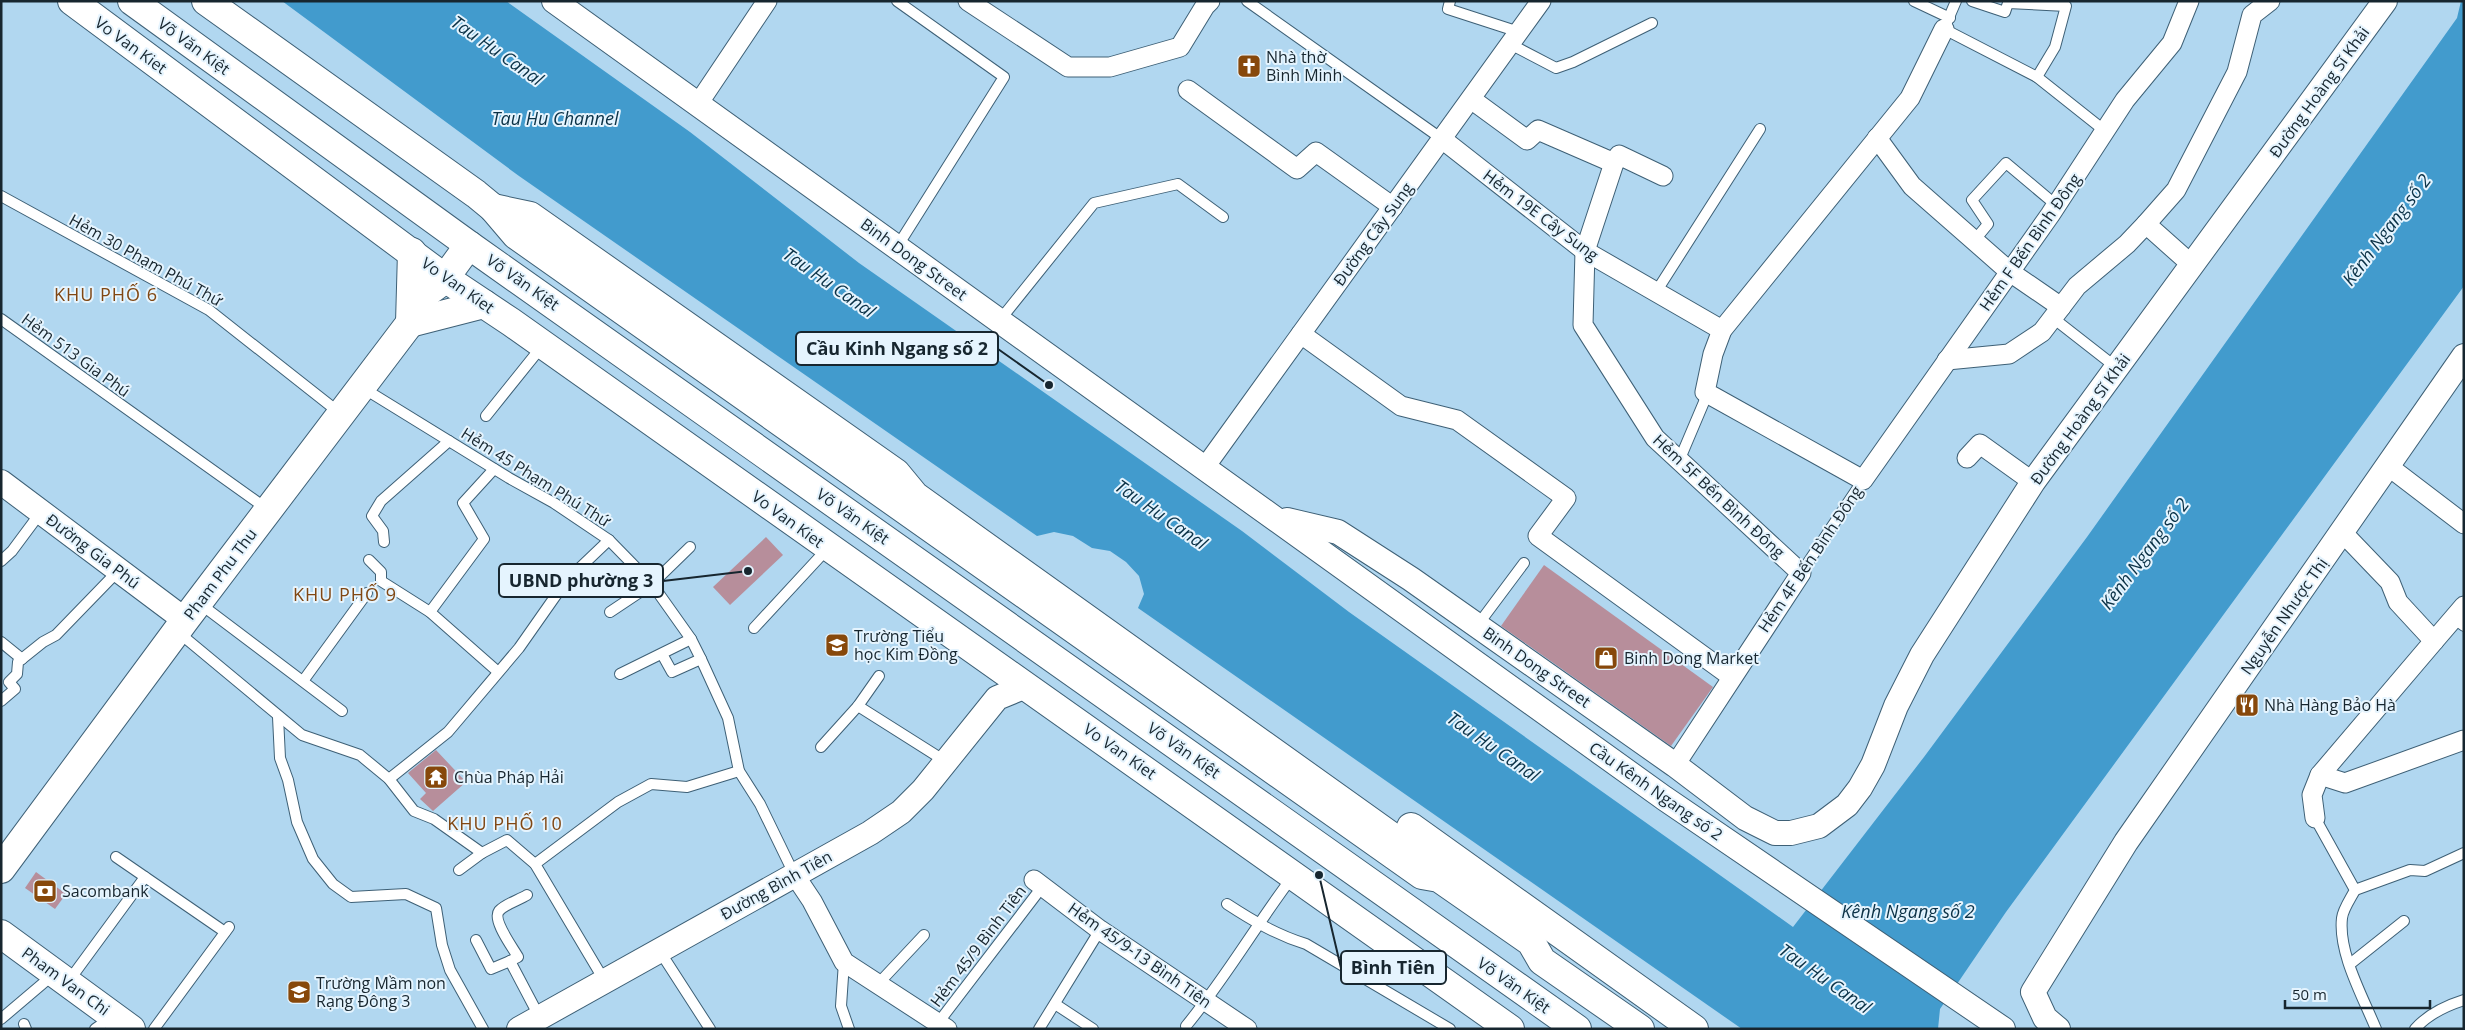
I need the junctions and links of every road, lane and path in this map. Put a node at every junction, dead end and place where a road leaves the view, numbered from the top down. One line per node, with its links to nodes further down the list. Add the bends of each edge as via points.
1 (72, 1): 41 (main road, Vo Van Kiet)
2 (132, 1): 38 (main road, Võ Văn Kiệt)
3 (206, 1): 34 (main road)
4 (767, 1): 24 (street)
5 (897, 1): 39 (lane, via 1004,77)
6 (968, 1): 7 (street, via 1068,67 1110,68 1180,47)
7 (1210, 1)
8 (1247, 1): 28 (lane)
9 (1450, 1): 20 (lane, via 1448,9)
10 (1541, 1): 20 (street, Đường Cây Sung)
11 (1914, 1): 19 (lane)
12 (1956, 1): 19 (lane)
13 (1972, 1): 21 (lane, via 2005,12 2008,3 2066,6 2055,47)
14 (2189, 1): 26 (street, Hẻm F Bến Bình Đông, via 2172,43 2125,100)
15 (2270, 1): 36 (street, via 2252,14 2238,72 2176,190)
16 (2385, 1): 42 (street, Đường Hoàng Sĩ Khải)
17 (557, 2): 24 (street, Binh Dong Street)
18 (1652, 23): 20 (lane, via 1556,68)
19 (1947, 24): 21 (lane); 27 (street, via 1910,98)
20 (1515, 38): 23 (street, Đường Cây Sung)
21 (2037, 77): 26 (lane)
22 (1188, 90): 33 (street, via 1297,169 1316,152)
23 (1471, 99): 28 (street, Đường Cây Sung); 29 (street, via 1527,140 1538,130)
24 (698, 104): 39 (street, Binh Dong Street)
25 (1760, 129): 45 (lane)
26 (2105, 131): 32 (street, Hẻm F Bến Bình Đông)
27 (1877, 138): 37 (street, via 1912,186); 51 (street)
28 (1442, 139): 33 (street, Đường Cây Sung); 40 (street, Hẻm 19E Cây Sung)
29 (1614, 163): 30 (street, via 1619,155); 40 (street, Hẻm 5F Bến Bình Đông)
30 (1663, 176)
31 (1, 196): 59 (lane, Hẻm 30 Phạm Phú Thứ, via 209,310)
32 (2056, 205): 37 (lane, via 2006,163 1972,200 1988,224); 43 (street, Hẻm F Bến Bình Đông)
33 (1393, 207): 52 (street, Đường Cây Sung)
34 (493, 208): 38 (main road, Pham Phu Thu); 67 (main road, via 530,216); 130 (main road, via 524,241 1422,875)
35 (1223, 217): 49 (lane, via 1178,184 1094,203)
36 (2146, 224): 42 (street); 47 (street, via 2077,286)
37 (1974, 240): 43 (street)
38 (469, 245): 44 (main road, Pham Phu Thu); 166 (main road, Võ Văn Kiệt)
39 (896, 246): 49 (street, Binh Dong Street)
40 (1585, 251): 45 (street, Hẻm 19E Cây Sung); 63 (street, Hẻm 5F Bến Bình Đông, via 1583,325 1655,438)
41 (412, 252): 44 (main road, Vo Van Kiet); 50 (main road)
42 (2192, 265): 56 (street, Đường Hoàng Sĩ Khải)
43 (2010, 272): 47 (street); 55 (street, Hẻm F Bến Bình Đông)
44 (442, 281): 46 (main road, Vo Van Kiet); 50 (main road, Pham Phu Thu, via 439,296 421,318)
45 (1656, 292): 51 (street, Hẻm 19E Cây Sung)
46 (484, 304): 50 (main road); 53 (main road, Vo Van Kiet)
47 (2057, 313): 55 (street, via 2042,332 2009,354); 56 (lane)
48 (1, 320): 71 (lane, Hẻm 513 Gia Phú)
49 (1000, 320): 65 (street, Binh Dong Street)
50 (410, 323): 57 (main road, Pham Phu Thu)
51 (1722, 330): 58 (street)
52 (1301, 334): 65 (street, Đường Cây Sung); 104 (street, via 1401,406 1457,420 1566,498 1538,536)
53 (543, 345): 60 (lane); 80 (main road, Vo Van Kiet)
54 (2464, 356): 64 (street, Nguyễn Nhược Thị)
55 (1947, 360): 68 (street, Hẻm F Bến Bình Đông)
56 (2117, 368): 70 (street, Đường Hoàng Sĩ Khải)
57 (363, 388): 59 (main road, Pham Phu Thu); 61 (lane, Hẻm 45 Phạm Phú Thứ)
58 (1705, 392): 63 (lane, via 1704,402); 68 (street)
59 (342, 414): 71 (main road, Pham Phu Thu)
60 (486, 416)
61 (449, 441): 66 (lane, Hẻm 45 Phạm Phú Thứ); 77 (lane, via 381,500 372,516 383,531)
62 (1967, 458): 70 (street, via 1980,444)
63 (1679, 461): 85 (street, Hẻm 5F Bến Bình Đông)
64 (2388, 466): 74 (street); 75 (street, Nguyễn Nhược Thị)
65 (1205, 467): 73 (street, Binh Dong Street)
66 (494, 469): 76 (lane, Hẻm 45 Phạm Phú Thứ, via 554,503); 88 (lane, via 463,503 484,540)
67 (896, 473): 130 (main road, via 915,496 1430,864); 169 (main road, via 926,480)
68 (1863, 480): 85 (lane, Hẻm 4F Bến Bình Đông)
69 (1, 482): 72 (street, Đường Gia Phú)
70 (2034, 482): 120 (street, Đường Hoàng Sĩ Khải, via 1922,655 1860,788 1831,818 1806,831)
71 (269, 510): 91 (main road, Pham Phu Thu)
72 (42, 512): 82 (lane); 84 (street, Đường Gia Phú)
73 (1274, 517): 78 (street, Binh Dong Street); 92 (street, Binh Dong Street, via 1338,532)
74 (2464, 524)
75 (2342, 532): 95 (street, via 2390,582 2398,602); 171 (street, Nguyễn Nhược Thị, via 2126,842 2033,992 2045,1018)
76 (609, 540): 86 (lane, Hẻm 45 Phạm Phú Thứ); 101 (lane, via 566,581 519,648)
77 (384, 542)
78 (1313, 545): 170 (street, Cầu Kênh Ngang số 2, via 1664,798)
79 (690, 547): 86 (lane)
80 (829, 548): 93 (lane); 100 (main road, Vo Van Kiet)
81 (369, 560): 88 (lane, via 382,572 382,581)
82 (1, 561)
83 (1524, 563): 92 (lane)
84 (119, 570): 91 (street, Đường Gia Phú); 98 (lane, via 56,634)
85 (1801, 573): 104 (street, Hẻm 4F Bến Bình Đông)
86 (652, 584): 89 (lane); 94 (lane, Hẻm 45 Phạm Phú Thứ)
87 (367, 593): 105 (lane)
88 (430, 612): 101 (lane)
89 (610, 612)
90 (2460, 617): 95 (street)
91 (187, 618): 105 (lane); 111 (lane); 125 (main road, Pham Phu Thu)
92 (1477, 626): 115 (street, Binh Dong Street)
93 (754, 628)
94 (691, 639): 97 (lane); 99 (lane, Hẻm 45 Phạm Phú Thứ)
95 (2434, 641): 117 (street)
96 (1, 642): 98 (lane)
97 (662, 654): 99 (lane, via 672,672); 102 (lane)
98 (22, 659): 108 (lane, via 18,662 17,674 9,682 15,689)
99 (701, 659): 116 (lane, Hẻm 45 Phạm Phú Thứ, via 728,718)
100 (992, 662): 106 (main road, Vo Van Kiet); 107 (street)
101 (497, 671): 118 (lane, via 448,732)
102 (620, 674)
103 (879, 676): 109 (lane)
104 (1732, 677): 115 (street, Hẻm 4F Bến Bình Đông)
105 (303, 681): 110 (lane)
106 (1026, 686): 107 (street, Đường Bình Tiên); 128 (main road, Vo Van Kiet)
107 (997, 698): 114 (street, Đường Bình Tiên)
108 (1, 701)
109 (858, 706): 113 (lane); 114 (lane)
110 (342, 711)
111 (278, 717): 118 (lane, via 302,735 360,755); 158 (lane, via 280,758 297,822 313,859 332,884 351,897 406,894 436,908 450,970)
112 (2464, 740): 117 (street, via 2345,784)
113 (821, 747)
114 (945, 761): 127 (street, Đường Bình Tiên, via 901,812 870,833)
115 (1675, 765): 120 (street, Binh Dong Street, via 1745,818 1775,832)
116 (739, 771): 124 (lane, via 687,787 651,784 618,802); 127 (lane, via 760,804)
117 (2320, 775): 119 (street, via 2312,795)
118 (388, 779): 121 (lane, via 414,811 434,818)
119 (2315, 818): 132 (lane)
120 (1791, 833)
121 (482, 853): 124 (lane, via 507,840); 126 (lane)
122 (2464, 853): 132 (lane, via 2425,871 2410,870)
123 (116, 856): 129 (lane)
124 (535, 864): 147 (lane)
125 (1, 869)
126 (459, 870)
127 (794, 874): 142 (street, Đường Bình Tiên); 144 (street)
128 (1293, 875): 136 (lane); 165 (main road, Vo Van Kiet)
129 (145, 877): 146 (lane); 157 (lane, via 227,929)
130 (1439, 878): 141 (main road)
131 (1038, 883): 137 (street, Hẻm 45/9-13 Bình Tiên); 155 (lane, Hẻm 45/9 Bình Tiên)
132 (2355, 890): 145 (lane, via 2342,917 2342,940)
133 (527, 895): 143 (lane, via 497,915 498,923 518,956)
134 (1227, 904): 136 (lane)
135 (2404, 921): 145 (lane)
136 (1257, 924): 150 (lane); 164 (lane, via 1306,944)
137 (1100, 930): 150 (street, Hẻm 45/9-13 Bình Tiên); 151 (lane)
138 (1, 934): 146 (main road, Pham Van Chi)
139 (924, 935): 148 (lane)
140 (476, 940): 143 (lane, via 491,969)
141 (1531, 942): 167 (main road, via 1542,961); 168 (main road, via 1554,949)
142 (659, 950): 147 (street, Đường Bình Tiên); 159 (lane)
143 (510, 961): 153 (lane)
144 (844, 962): 148 (street); 160 (lane, via 841,1006)
145 (2350, 964): 172 (lane)
146 (61, 978): 152 (lane); 154 (main road, Pham Van Chi)
147 (604, 980): 153 (street, Đường Bình Tiên)
148 (878, 984): 155 (street)
149 (2464, 1000): 173 (lane, via 2437,1011)
150 (1206, 1001): 156 (lane); 163 (street, Hẻm 45/9-13 Bình Tiên)
151 (1055, 1004): 161 (lane); 162 (lane)
152 (1, 1019)
153 (529, 1023)
154 (113, 1025)
155 (943, 1026)
156 (1186, 1026)
157 (154, 1029)
158 (483, 1029)
159 (710, 1029)
160 (849, 1029)
161 (1039, 1029)
162 (1093, 1029)
163 (1247, 1029)
164 (1450, 1029)
165 (1510, 1029)
166 (1576, 1029)
167 (1640, 1029)
168 (1667, 1029)
169 (1694, 1029)
170 (2004, 1029)
171 (2058, 1029)
172 (2376, 1029)
173 (2414, 1029)

